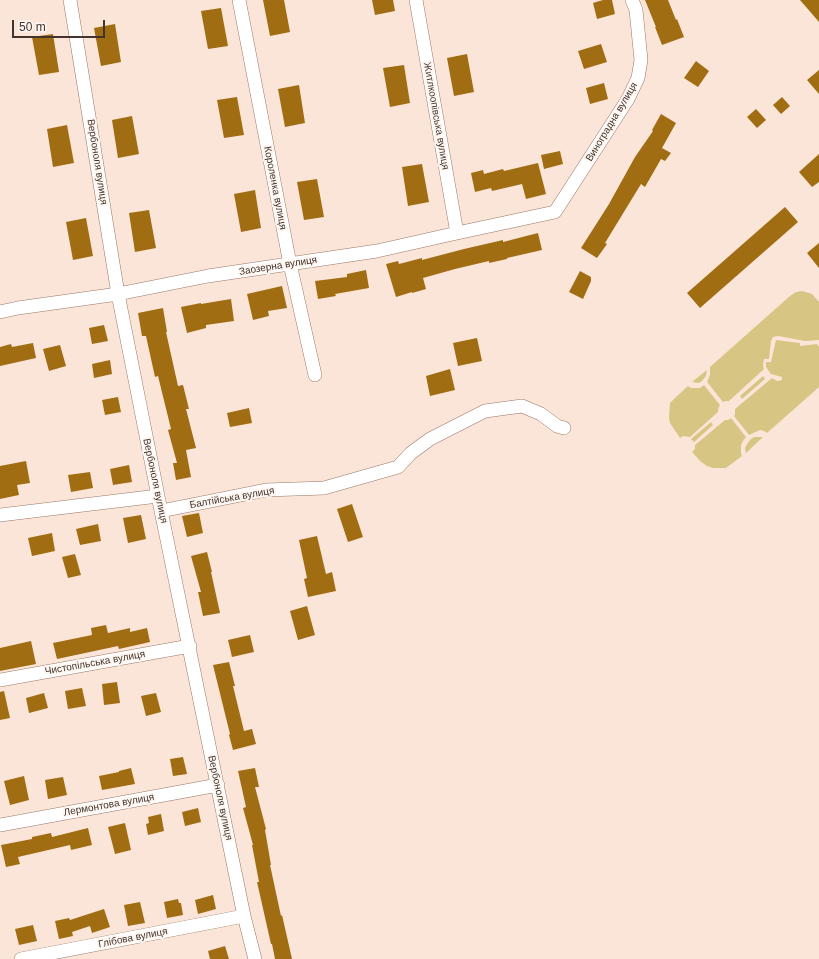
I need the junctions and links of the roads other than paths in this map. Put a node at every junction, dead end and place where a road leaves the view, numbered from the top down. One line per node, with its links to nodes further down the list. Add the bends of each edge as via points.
1 (70, 0): 8 (street, Вербоноля вулиця)
2 (238, 0): 7 (street, Короленка вулиця)
3 (416, 0): 6 (street, Житлкоопівська вулиця)
4 (632, 0): 5 (street, Виноградна вулиця, via 636,10 641,60 638,78 628,99)
5 (556, 212): 6 (street, Заозерна вулиця)
6 (457, 232): 7 (street, Заозерна вулиця, via 377,251)
7 (290, 264): 8 (street, Заозерна вулиця, via 208,276); 10 (street, Короленка вулиця)
8 (118, 294): 9 (street, Заозерна вулиця); 12 (street, Вербоноля вулиця)
9 (0, 312)
10 (315, 375)
11 (564, 428): 13 (street, Балтійська вулиця, via 522,406 485,411 430,439 411,452 398,467 324,488 266,490)
12 (158, 496): 13 (street, Вербоноля вулиця); 14 (street)
13 (161, 511): 15 (street, Вербоноля вулиця)
14 (0, 515)
15 (190, 646): 16 (street, Чистопільська вулиця); 17 (street, Вербоноля вулиця)
16 (0, 680)
17 (218, 785): 18 (street, Лермонтова вулиця); 19 (street, Вербоноля вулиця)
18 (0, 825)
19 (244, 916): 20 (street, Глібова вулиця); 21 (street, Вербоноля вулиця)
20 (21, 959)
21 (256, 959)

